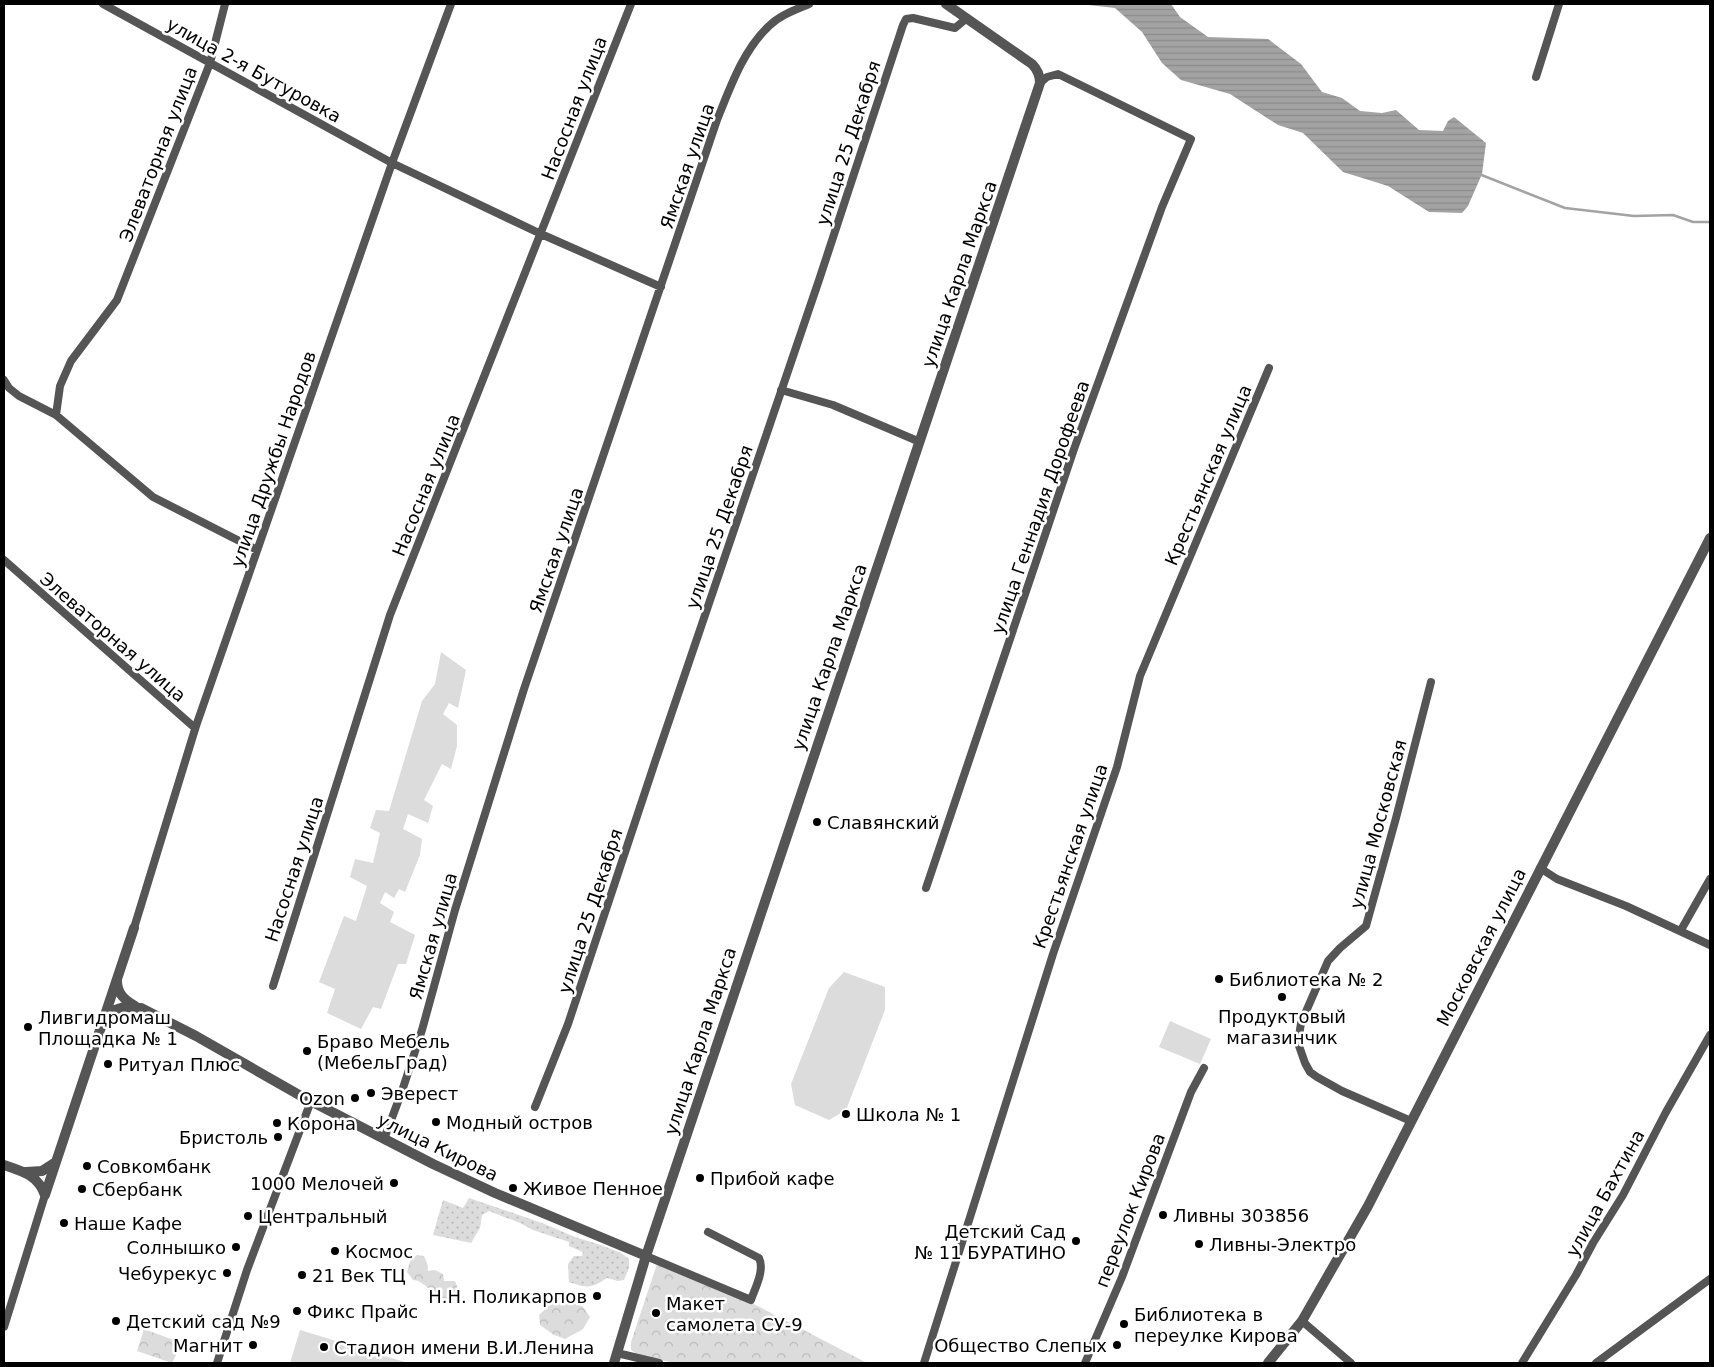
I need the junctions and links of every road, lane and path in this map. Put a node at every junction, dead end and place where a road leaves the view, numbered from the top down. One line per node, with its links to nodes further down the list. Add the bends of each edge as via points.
1 (102, 4): 9 (street, улица 2-я Бутуровка)
2 (225, 4): 9 (street, Элеваторная улица)
3 (451, 4): 12 (street, улица Дружбы Народов)
4 (631, 4): 13 (street, Насосная улица)
5 (809, 4): 14 (street, Ямская улица, via 768,26 756,40 734,79)
6 (946, 4): 8 (street)
7 (1559, 4): 10 (street)
8 (967, 18): 11 (street, via 1032,64); 17 (street, улица 25 Декабря, via 955,28 913,18 904,22)
9 (210, 63): 12 (street, улица 2-я Бутуровка); 18 (street, Элеваторная улица, via 117,300 66,371 60,386)
10 (1536, 77)
11 (1040, 83): 19 (street, улица Карла Маркса); 27 (street, улица Геннадия Дорофеева, via 1058,74 1190,140 1074,448)
12 (392, 162): 13 (street, улица 2-я Бутуровка); 21 (street, улица Дружбы Народов)
13 (541, 234): 14 (street, улица 2-я Бутуровка); 32 (street, Насосная улица, via 390,615)
14 (661, 287): 40 (street, Ямская улица, via 524,689 455,910 422,1030)
15 (1269, 368): 53 (street, Крестьянская улица, via 1140,676 1117,767 1053,954)
16 (4, 380): 18 (street, via 19,396)
17 (781, 390): 19 (street, via 833,405); 38 (street, улица 25 Декабря, via 568,1024)
18 (56, 415): 21 (street, via 153,497)
19 (920, 442): 46 (street, улица Карла Маркса)
20 (1710, 538): 25 (street, Московская улица)
21 (257, 550): 24 (street, улица Дружбы Народов)
22 (4, 560): 24 (street, Элеваторная улица)
23 (1431, 682): 39 (street, улица Московская, via 1366,926 1328,961 1301,1023 1298,1043 1305,1063 1317,1078)
24 (195, 728): 28 (street, улица Дружбы Народов)
25 (1540, 868): 29 (street, via 1557,879); 39 (street, Московская улица)
26 (1710, 879): 29 (street)
27 (926, 888)
28 (134, 928): 31 (street)
29 (1681, 930): 30 (street)
30 (1710, 945)
31 (117, 980): 33 (street, улица Кирова, via 120,994); 34 (street)
32 (273, 986)
33 (141, 1008): 34 (street, via 124,1007); 37 (street, улица Кирова)
34 (106, 1012): 41 (street)
35 (1710, 1035): 57 (street, улица Бахтина, via 1576,1275)
36 (1204, 1068): 54 (street, переулок Кирова, via 1191,1092 1122,1277)
37 (311, 1101): 40 (street, улица Кирова); 51 (street, via 246,1270)
38 (535, 1107)
39 (1411, 1121): 48 (street, Московская улица, via 1368,1206)
40 (384, 1139): 46 (street, улица Кирова, via 495,1193)
41 (56, 1162): 43 (street, via 42,1171); 44 (street)
42 (4, 1165): 43 (street)
43 (26, 1172): 44 (street, via 38,1181)
44 (45, 1195): 49 (street)
45 (708, 1232): 46 (street, via 759,1258 762,1263 760,1274 751,1300)
46 (646, 1256): 50 (street, улица Карла Маркса)
47 (1710, 1279): 58 (street)
48 (1302, 1321): 55 (street, Московская улица); 56 (street)
49 (4, 1327)
50 (616, 1358): 52 (street)
51 (217, 1363)
52 (659, 1363)
53 (924, 1363)
54 (1085, 1363)
55 (1268, 1363)
56 (1351, 1363)
57 (1522, 1363)
58 (1596, 1363)

